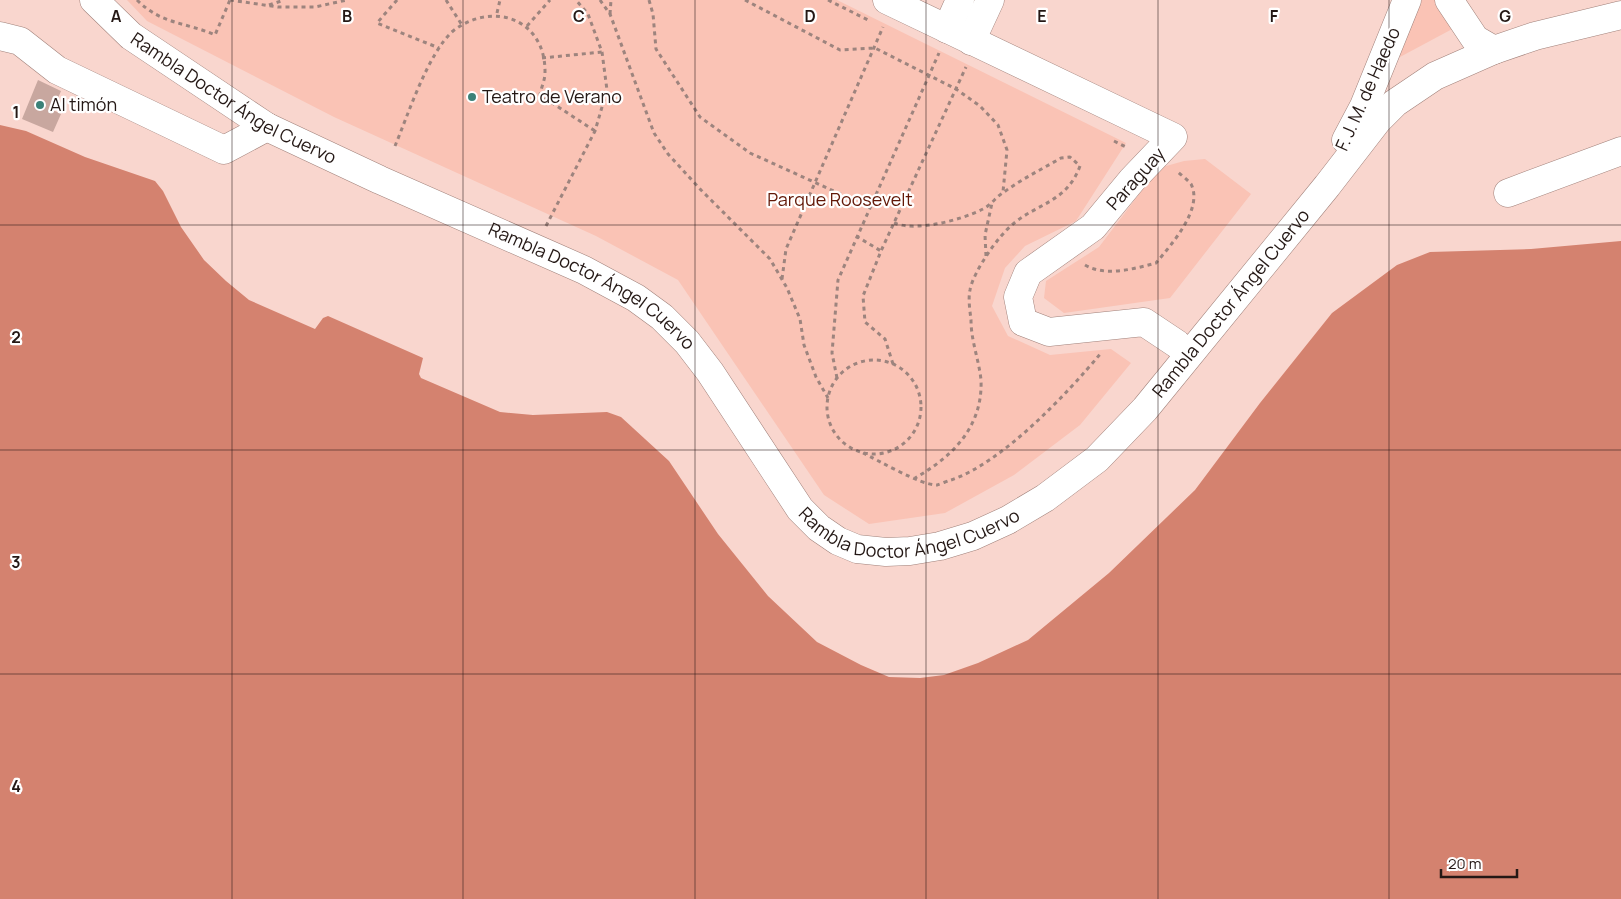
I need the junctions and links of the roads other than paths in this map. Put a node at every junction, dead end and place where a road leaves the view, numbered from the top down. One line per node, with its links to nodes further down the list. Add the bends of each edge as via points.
1 (94, 0): 12 (street, Rambla Doctor Ángel Cuervo, via 131,36)
2 (887, 0): 8 (street, Paraguay)
3 (960, 0): 8 (street)
4 (990, 0): 10 (street)
5 (1407, 0): 15 (street, F. J. M. de Haedo, via 1364,106)
6 (1449, 0): 11 (street, via 1475,39)
7 (1621, 15): 11 (street, Rambla Doctor Ángel Cuervo, via 1534,36)
8 (947, 29): 10 (street, Paraguay)
9 (0, 36): 12 (street, via 20,41 57,70 224,150)
10 (971, 41): 16 (street, Paraguay, via 1174,137 1093,227 1028,273 1018,297 1023,322 1049,332 1144,322)
11 (1494, 50): 15 (street, Rambla Doctor Ángel Cuervo, via 1435,76 1395,103)
12 (267, 127): 16 (street, Rambla Doctor Ángel Cuervo, via 615,285 662,317 710,372 800,509 825,533 857,549 910,551 940,546 1008,520 1045,498 1097,459 1120,437)
13 (1621, 151): 14 (street)
14 (1508, 193)
15 (1313, 203): 16 (street, Rambla Doctor Ángel Cuervo)
16 (1188, 354)

